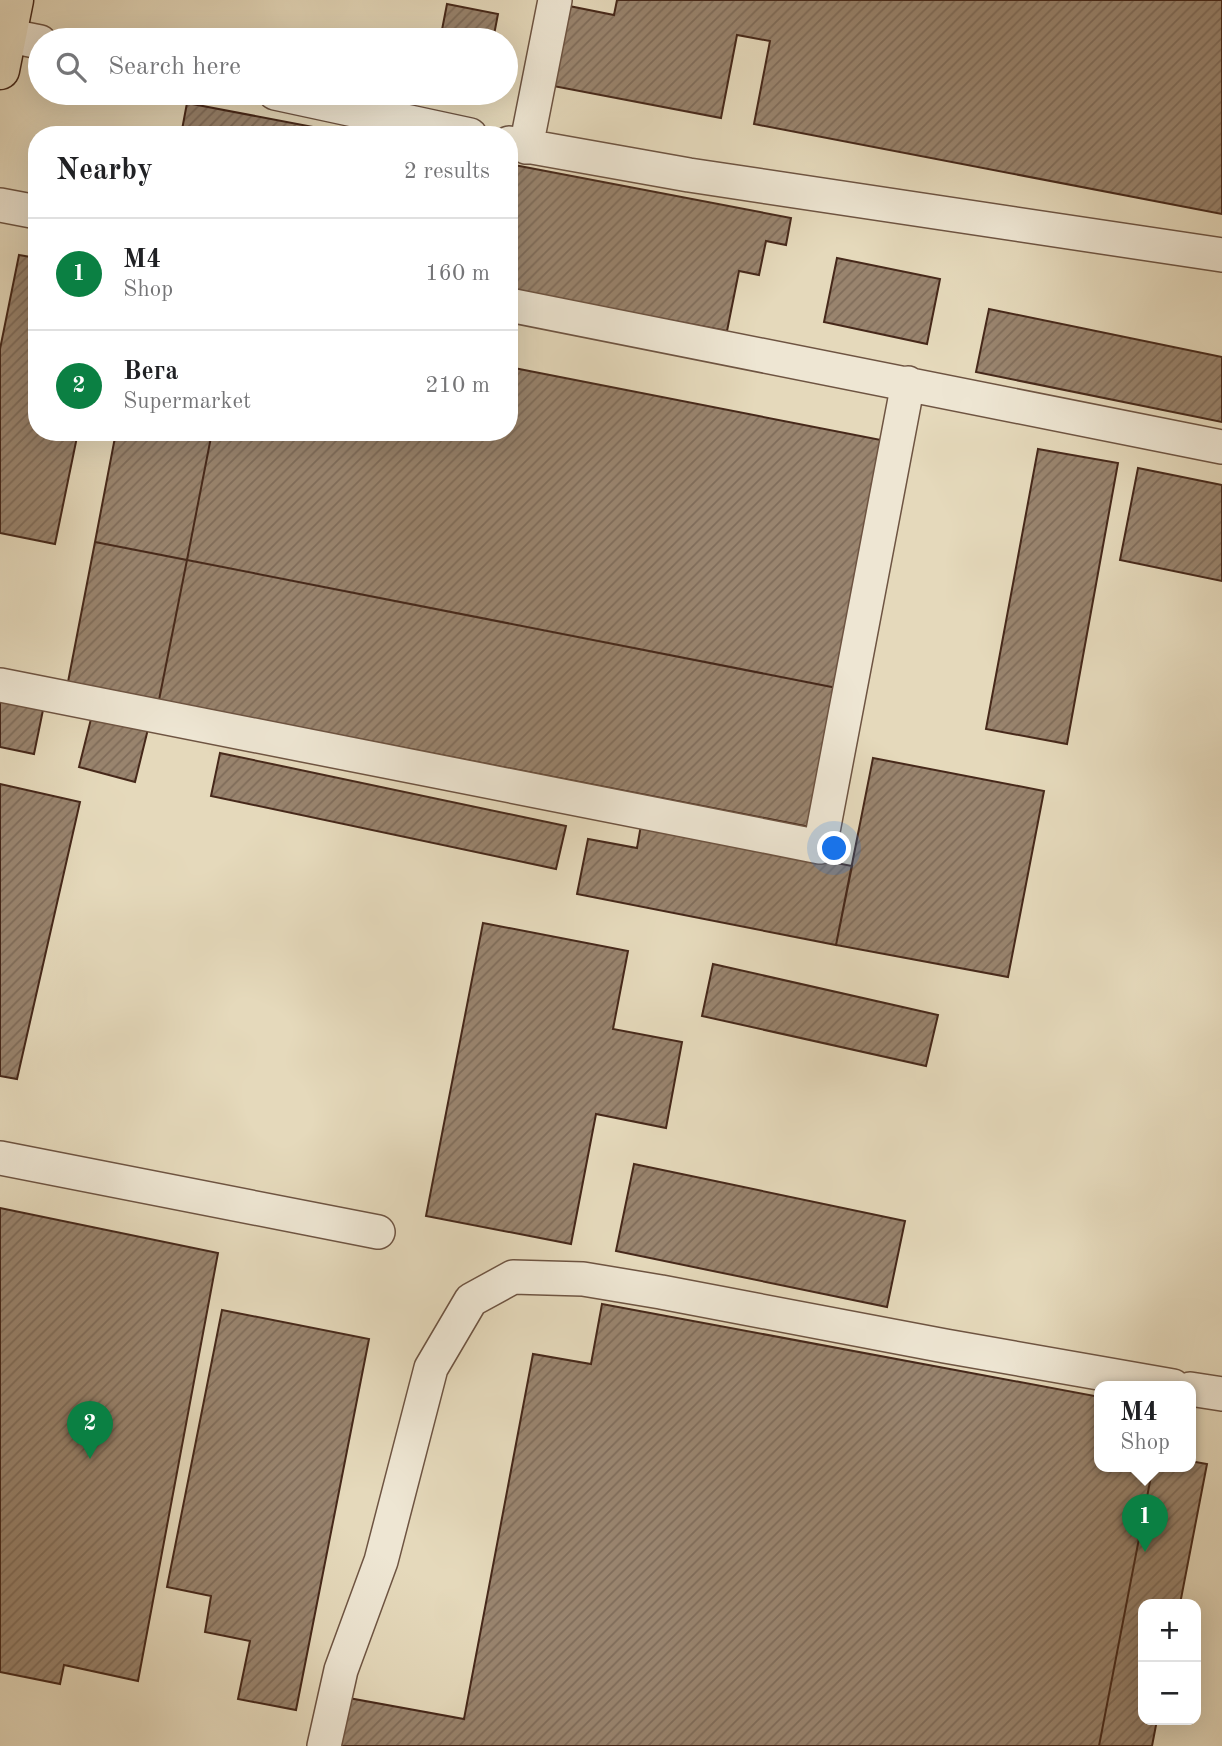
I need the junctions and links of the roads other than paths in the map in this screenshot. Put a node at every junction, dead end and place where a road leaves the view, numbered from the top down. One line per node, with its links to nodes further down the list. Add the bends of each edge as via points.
1 (555, 0): 4 (lane)
2 (331, 105): 3 (lane)
3 (428, 126)
4 (518, 145): 7 (lane)
5 (0, 205): 6 (lane)
6 (28, 210)
7 (1222, 255)
8 (518, 307): 9 (lane)
9 (908, 383): 10 (lane); 11 (lane, via 820,847)
10 (1222, 447)
11 (0, 685)
12 (0, 1158): 13 (lane)
13 (378, 1232)
14 (1144, 1381): 17 (lane, via 583,1279 513,1277 471,1300 431,1368 381,1561 341,1670)
15 (1196, 1390): 16 (lane)
16 (1222, 1394)
17 (324, 1746)

